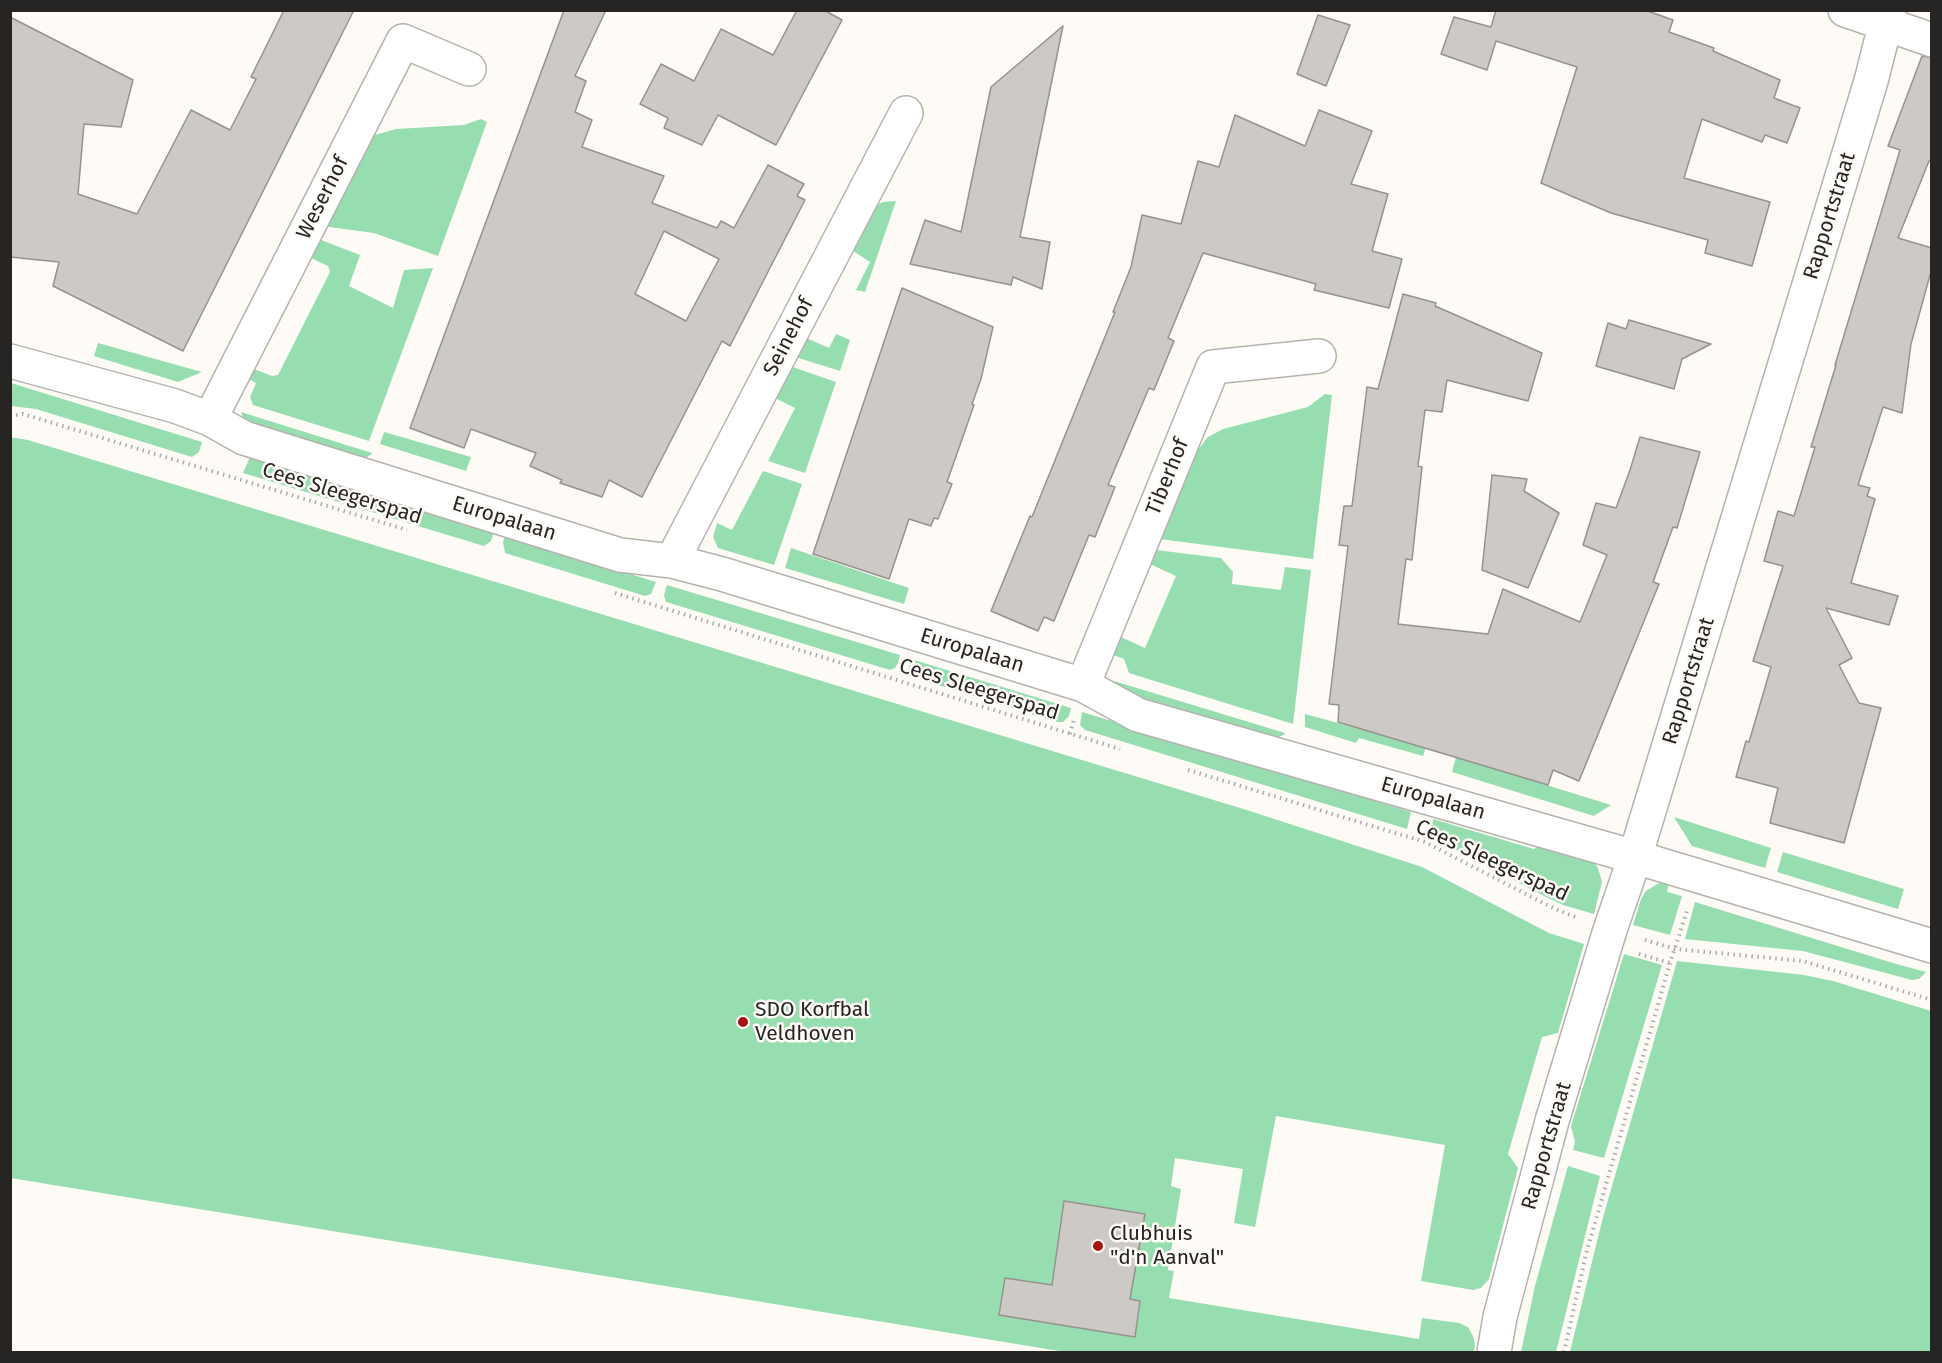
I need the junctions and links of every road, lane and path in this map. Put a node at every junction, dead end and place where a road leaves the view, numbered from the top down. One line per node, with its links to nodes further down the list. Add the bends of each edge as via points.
1 (1845, 10): 2 (street)
2 (1887, 18): 3 (street); 16 (street, Rapportstraat)
3 (1932, 40)
4 (469, 69): 9 (street, Weserhof, via 403,41)
5 (906, 113): 11 (street, Seinehof)
6 (1319, 356): 13 (street, Tiberhof, via 1213,367)
7 (10, 361): 9 (street, Europalaan)
8 (10, 416): 10 (path, Cees Sleegerspad, via 23,414)
9 (210, 419): 11 (street, Europalaan, via 244,438 620,555)
10 (408, 530)
11 (672, 561): 13 (street, Europalaan)
12 (612, 592): 14 (path, Cees Sleegerspad)
13 (1083, 685): 16 (street, Europalaan, via 1138,715)
14 (1127, 751)
15 (1185, 769): 18 (path, Cees Sleegerspad, via 1425,842 1555,909)
16 (1635, 857): 17 (street, Europalaan); 18 (street, Rapportstraat)
17 (1699, 876): 19 (street, Europalaan); 20 (path)
18 (1610, 930): 20 (path, Cees Sleegerspad); 22 (street, Rapportstraat, via 1549,1133)
19 (1932, 946)
20 (1675, 949): 21 (path, Cees Sleegerspad, via 1803,962); 23 (path, via 1586,1254)
21 (1932, 1000)
22 (1494, 1353)
23 (1564, 1353)

